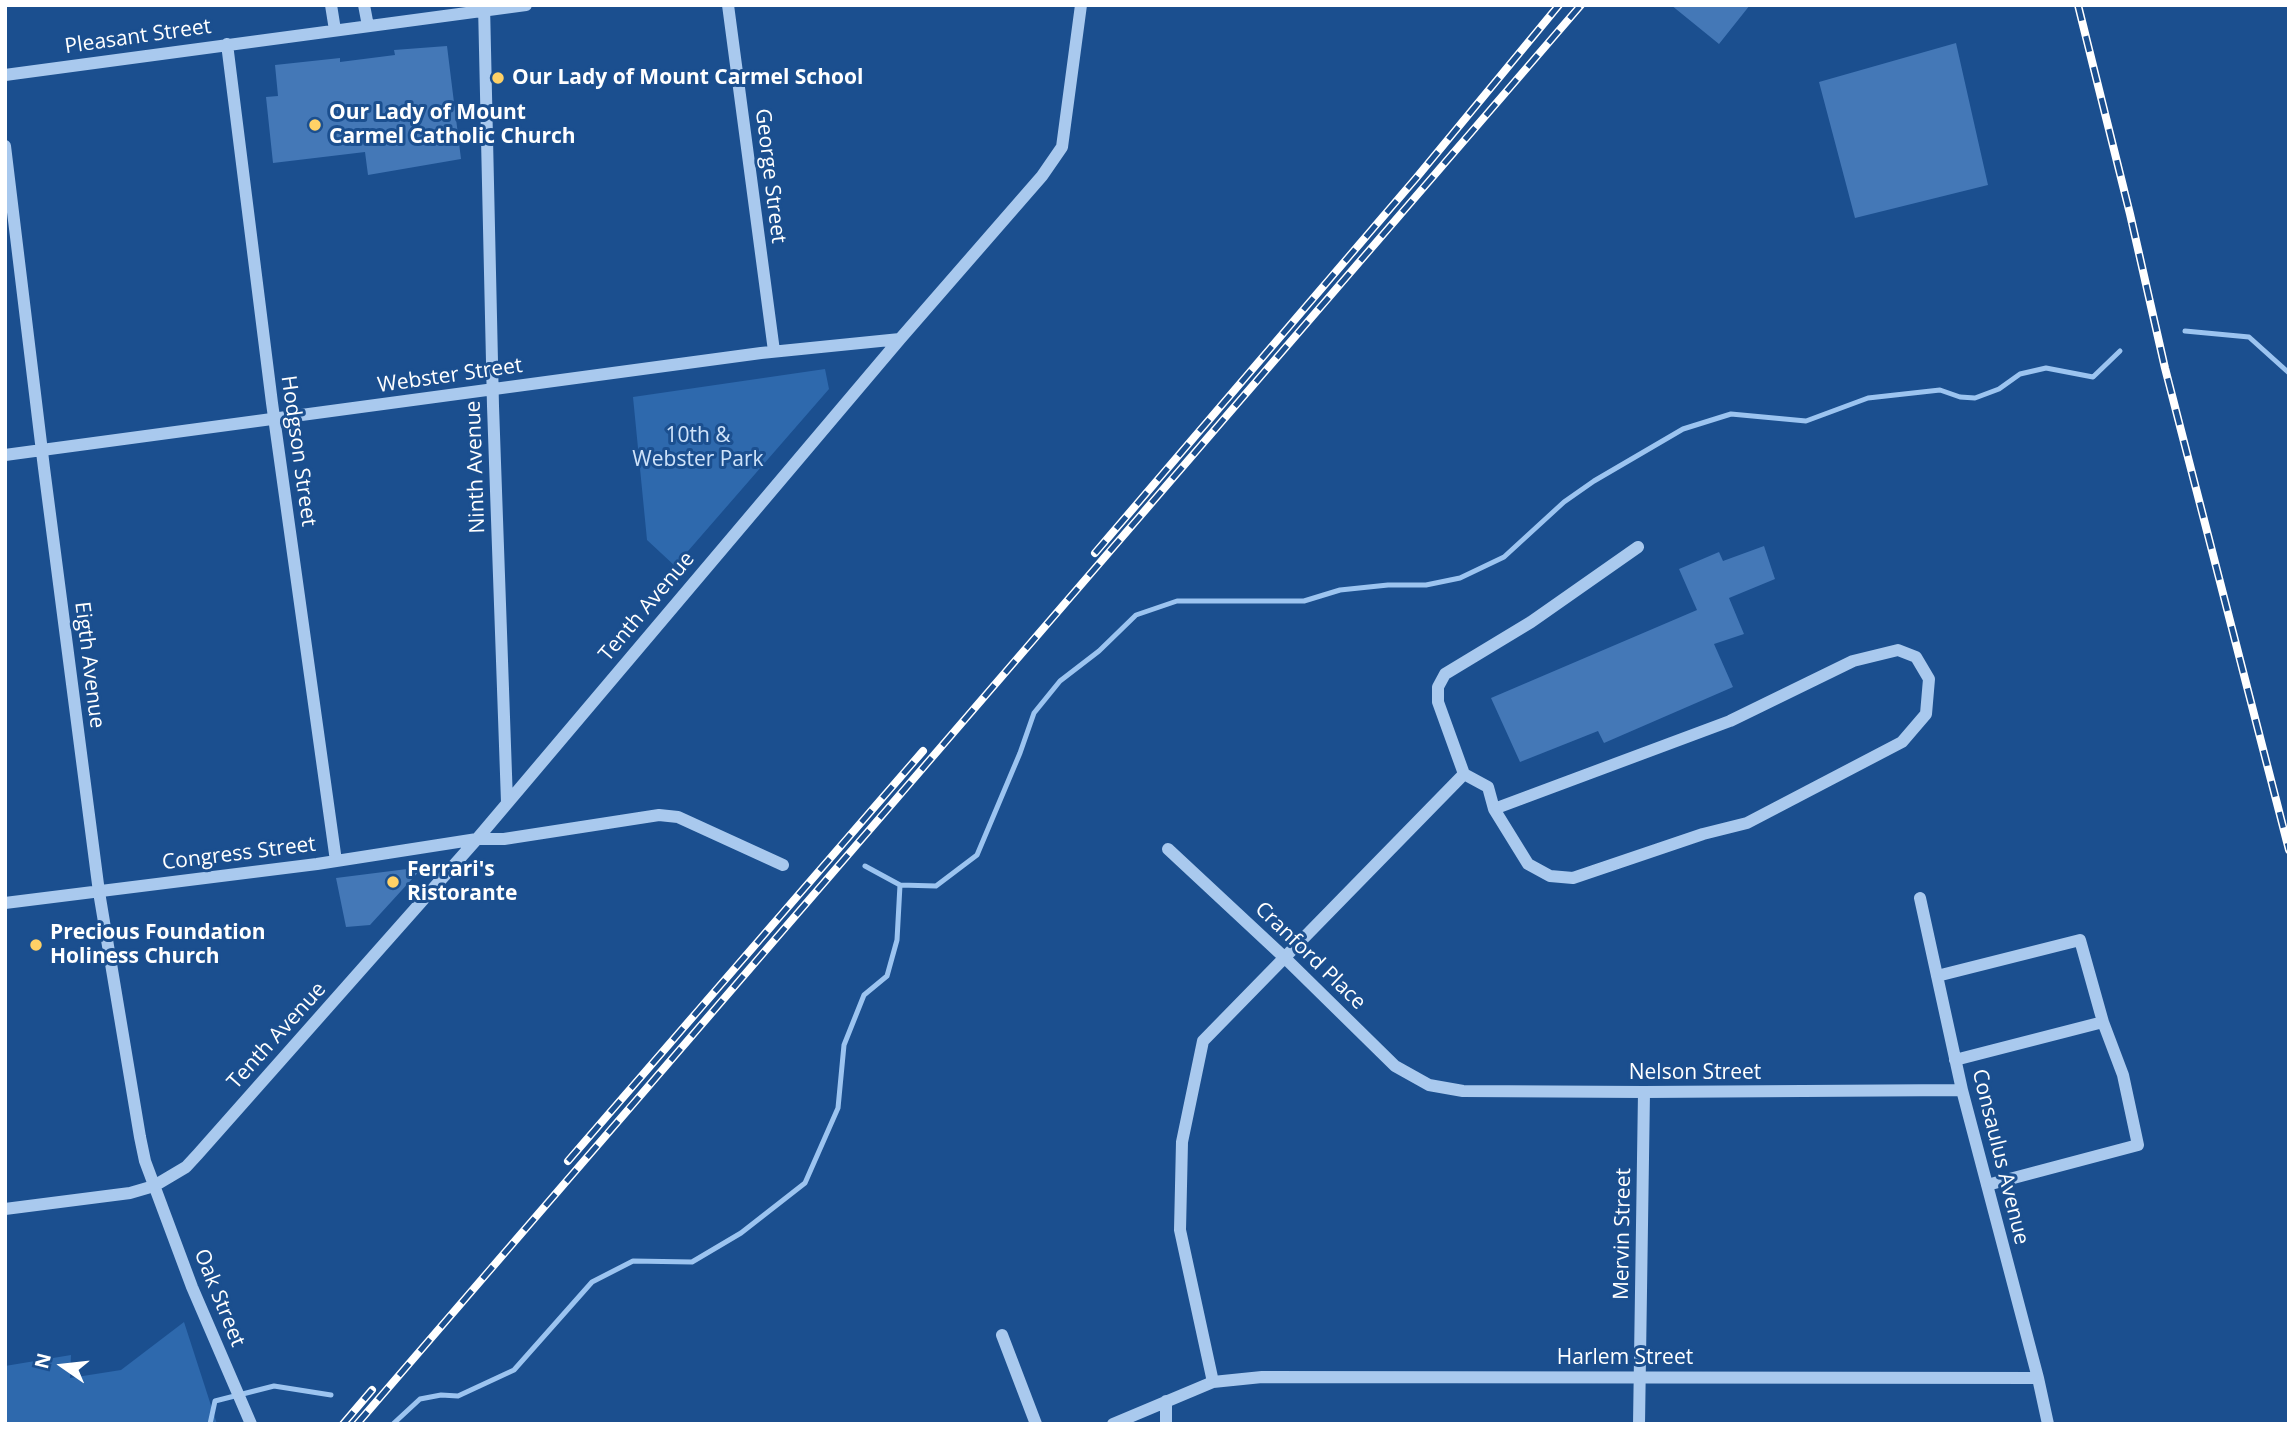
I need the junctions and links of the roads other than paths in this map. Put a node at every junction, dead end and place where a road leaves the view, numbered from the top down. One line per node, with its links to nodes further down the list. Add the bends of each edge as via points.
1 (331, 5): 8 (street)
2 (364, 5): 7 (street)
3 (525, 5): 6 (street, Pleasant Street)
4 (728, 5): 13 (street, George Street)
5 (1081, 5): 12 (street, Tenth Avenue, via 1062,147 1042,176)
6 (484, 8): 7 (street, Pleasant Street); 14 (street, Ninth Avenue)
7 (368, 26): 8 (street, Pleasant Street)
8 (335, 30): 9 (street, Pleasant Street)
9 (227, 44): 10 (street, Pleasant Street); 15 (street, Hodgson Street)
10 (5, 75)
11 (5, 146): 16 (street, Eigth Avenue)
12 (900, 338): 13 (street, Webster Street); 20 (street, Tenth Avenue)
13 (774, 351): 14 (street, Webster Street)
14 (493, 390): 15 (street, Webster Street); 20 (street, Ninth Avenue)
15 (274, 419): 16 (street, Webster Street); 24 (street, Hodgson Street)
16 (42, 451): 17 (street, Webster Street); 26 (street, Eigth Avenue)
17 (5, 455)
18 (1638, 547): 19 (street, via 1531,622 1445,674 1438,687 1438,702)
19 (1464, 774): 21 (street, via 1488,787); 29 (street)
20 (507, 802): 22 (street, Tenth Avenue)
21 (1494, 809): 21 (street, via 1528,864 1550,877 1573,878 1747,822 1902,742 1926,714 1929,679 1916,657 1898,650 1853,660 1730,721)
22 (477, 839): 24 (street, Congress Street); 25 (street, Congress Street, via 504,839 659,815 678,817); 37 (street, Tenth Avenue, via 186,1167)
23 (1168, 849): 29 (street, Cranford Place)
24 (336, 861): 26 (street, Congress Street)
25 (783, 865)
26 (99, 892): 28 (street, Congress Street); 37 (street, Eigth Avenue, via 140,1137)
27 (1920, 898): 30 (street, Consaulus Avenue)
28 (5, 903)
29 (1285, 958): 33 (street, Cranford Place, via 1395,1066); 42 (street, via 1203,1041 1182,1142 1180,1230)
30 (1937, 976): 31 (street, via 2080,940); 32 (street, Consaulus Avenue)
31 (2103, 1022): 32 (street); 36 (street, via 2123,1076 2138,1145)
32 (1955, 1060): 34 (street, Consaulus Avenue)
33 (1429, 1085): 35 (street, Nelson Street, via 1463,1091)
34 (1962, 1090): 35 (street, Nelson Street); 36 (street, Consaulus Avenue)
35 (1644, 1092): 40 (street, Mervin Street)
36 (1987, 1185): 41 (street, Consaulus Avenue)
37 (155, 1186): 38 (street, Tenth Avenue); 44 (street, Oak Street)
38 (5, 1209)
39 (1002, 1335): 45 (street)
40 (1639, 1377): 41 (street, Harlem Street); 42 (street, Harlem Street, via 1262,1377); 48 (street, Mervin Street)
41 (2038, 1378): 49 (street, Consaulus Avenue)
42 (1213, 1382): 43 (street, Harlem Street)
43 (1166, 1401): 46 (street, Harlem Street); 47 (street)
44 (251, 1424)
45 (1036, 1424)
46 (1113, 1424)
47 (1166, 1424)
48 (1639, 1424)
49 (2048, 1424)

